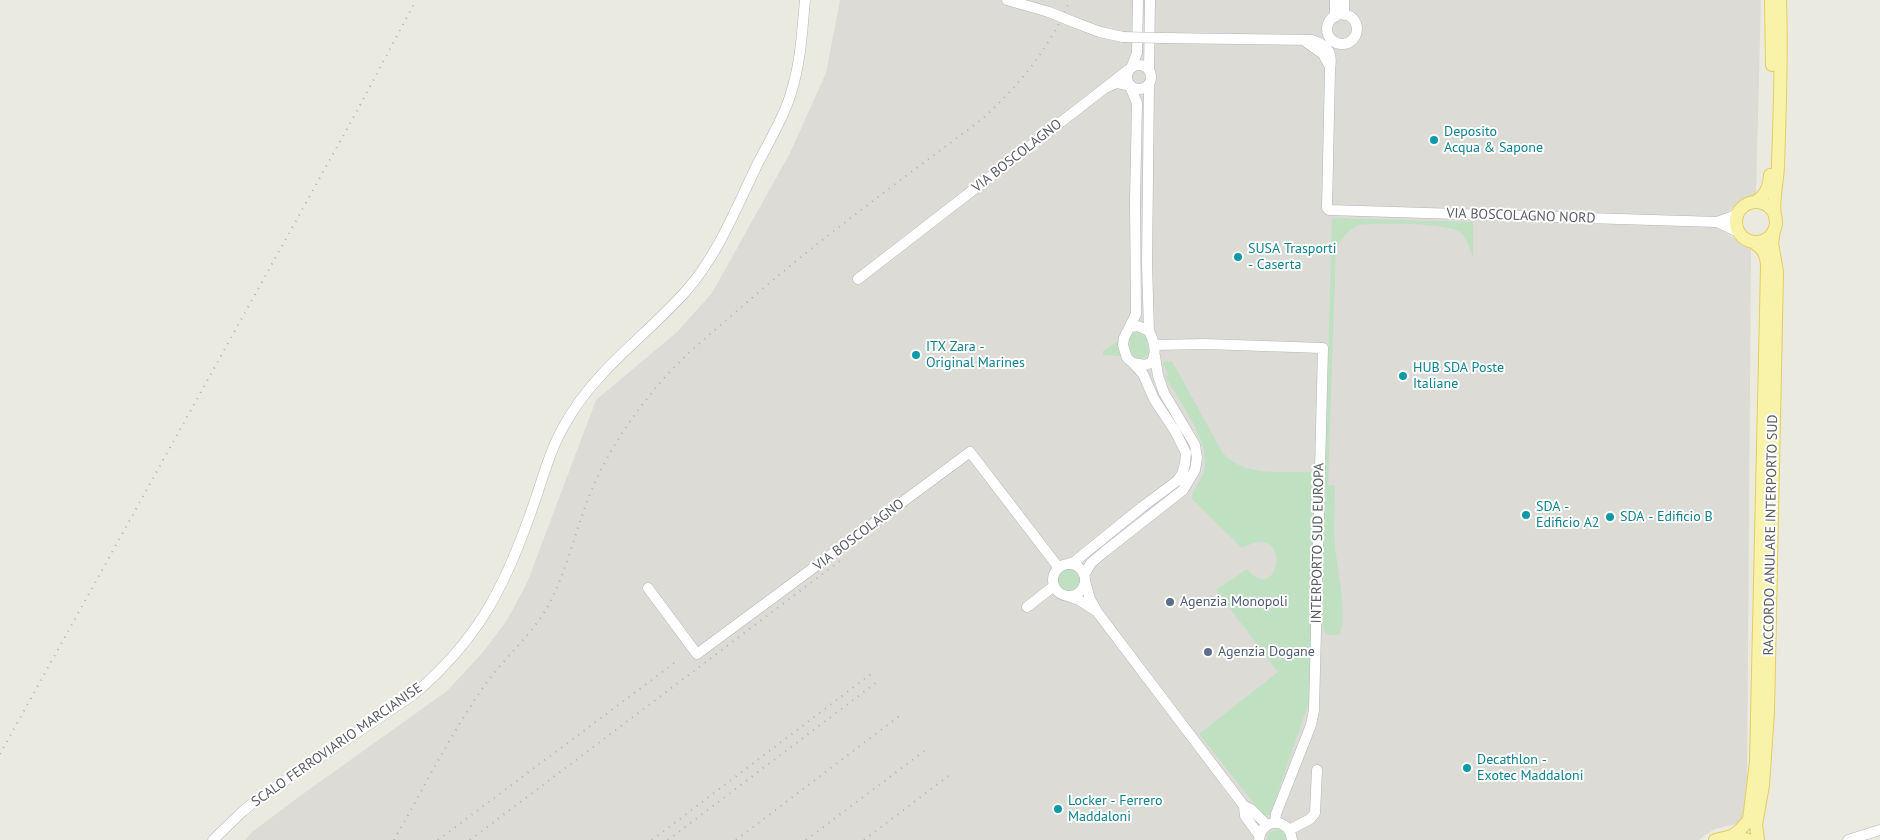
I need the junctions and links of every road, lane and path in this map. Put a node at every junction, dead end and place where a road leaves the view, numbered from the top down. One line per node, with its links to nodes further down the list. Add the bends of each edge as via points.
1 (805, 0): 39 (street, SCALO FERROVIARIO MARCIANISE, via 801,57 791,95 723,234 686,291 621,352 572,412 549,458 511,565 479,625 435,676 413,695 258,798)
2 (1007, 0): 16 (street, VIA BOSCOLAGNO NORD, bridge, via 1123,37 1303,40 1323,54 1330,68 1326,208 1331,210)
3 (1138, 0): 9 (street, via 1137,53)
4 (1150, 0): 10 (street)
5 (1335, 0): 6 (street, via 1339,16)
6 (1344, 0)
7 (1771, 0): 14 (main road, via 1770,177 1766,193)
8 (1780, 0): 17 (main road, RACCORDO ANULARE INTERPORTO SUD)
9 (1130, 69): 10 (street, via 1142,65); 12 (street, via 1126,78); 13 (street, VIA BOSCOLAGNO)
10 (1149, 71): 11 (street)
11 (1149, 84): 12 (street, via 1142,89); 22 (street, via 1147,264)
12 (1130, 86): 13 (street, via 1117,83); 21 (street, via 1137,103 1134,201 1136,314)
13 (1105, 88): 20 (street, VIA BOSCOLAGNO)
14 (1755, 202): 15 (main road); 17 (main road, via 1767,206)
15 (1738, 213): 16 (street, VIA BOSCOLAGNO NORD); 18 (main road)
16 (1717, 222): 18 (street, VIA BOSCOLAGNO NORD)
17 (1775, 224): 19 (main road, via 1766,240); 42 (main road, RACCORDO ANULARE INTERPORTO SUD, via 1772,243 1776,282 1768,712 1763,785 1756,825)
18 (1738, 232): 19 (main road, RACCORDO ANULARE INTERPORTO SUD)
19 (1753, 242): 37 (main road, RACCORDO ANULARE INTERPORTO SUD, via 1767,258 1756,762 1749,820)
20 (858, 279)
21 (1131, 327): 22 (street); 24 (street, via 1123,345 1127,358)
22 (1150, 331): 23 (street)
23 (1154, 350): 24 (street, via 1151,363); 26 (street, via 1164,393 1195,445 1195,470 1182,490 1091,563); 34 (street, INTERPORTO SUD EUROPA, via 1205,344 1323,348 1314,710)
24 (1133, 363): 25 (street, via 1143,374 1154,399 1175,431 1186,453 1186,464 1177,481 1074,562)
25 (1063, 566): 26 (street, VIA BOSCOLAGNO, via 1077,567); 27 (street, via 1054,574); 28 (street, VIA BOSCOLAGNO, via 970,452 697,654)
26 (1084, 578): 29 (street, via 1084,586 1077,594); 31 (street)
27 (1054, 586): 29 (street, via 1058,592); 30 (street)
28 (648, 588)
29 (1068, 596): 31 (street, via 1088,605)
30 (1027, 607)
31 (1098, 614): 33 (street)
32 (1316, 770): 36 (street, via 1315,813)
33 (1244, 806): 34 (street); 38 (street, via 1245,816)
34 (1271, 824): 36 (street, via 1286,826); 38 (street, via 1261,830)
35 (1880, 830): 43 (street)
36 (1291, 835)
37 (1732, 836): 40 (main road); 41 (main road)
38 (1259, 838)
39 (213, 840)
40 (1715, 840)
41 (1749, 840)
42 (1758, 840)
43 (1848, 840)

